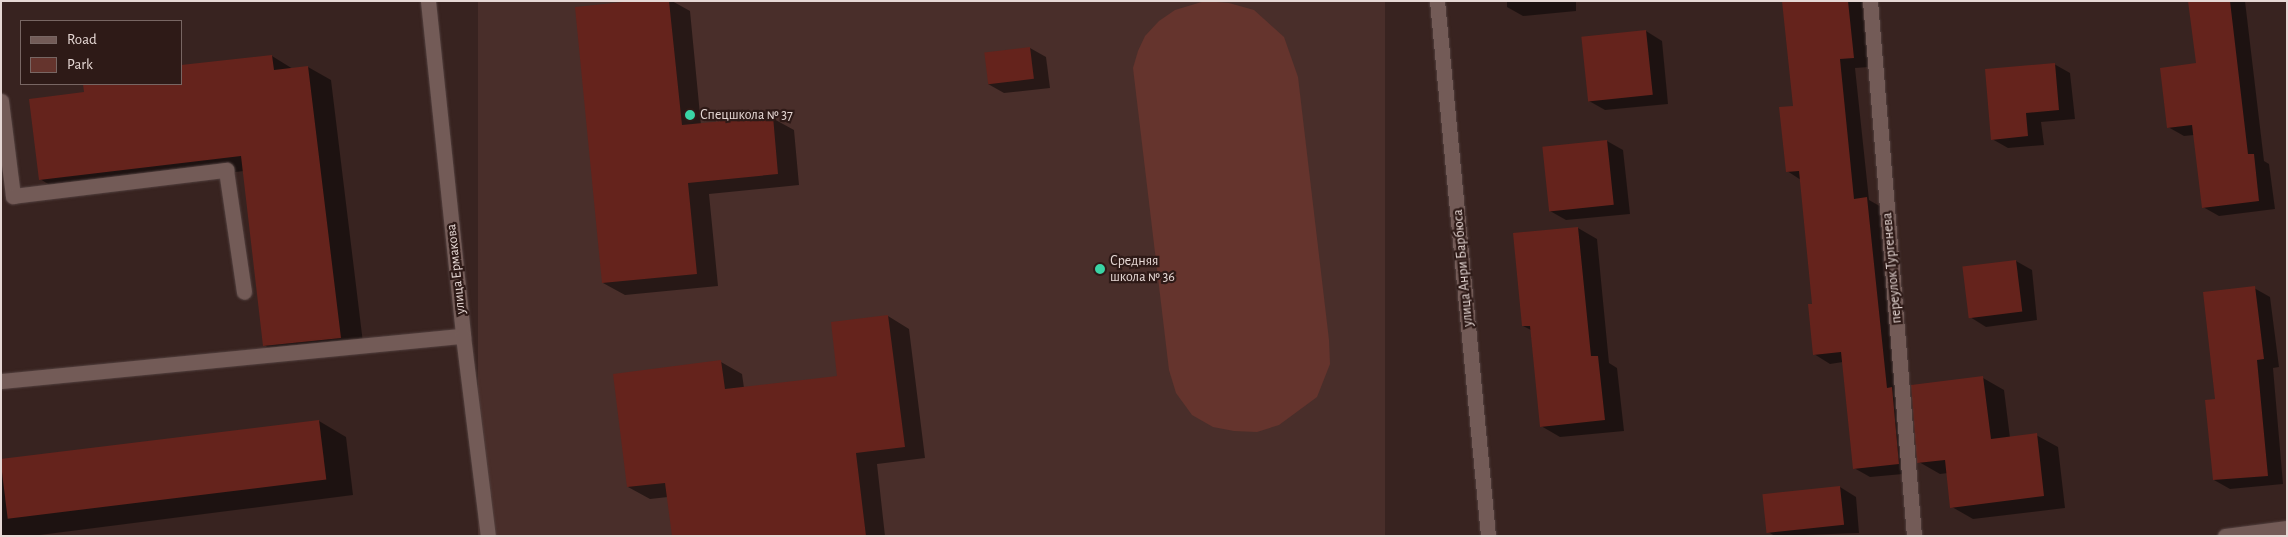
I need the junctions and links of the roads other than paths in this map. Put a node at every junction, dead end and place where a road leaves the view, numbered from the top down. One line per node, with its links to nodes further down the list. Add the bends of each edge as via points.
1 (428, 1): 6 (street, улица Ермакова)
2 (1437, 1): 10 (street, улица Анри Барбюса)
3 (1870, 1): 11 (street, переулок Тургенева)
4 (1, 101): 5 (street, via 14,196 226,170)
5 (244, 292)
6 (463, 336): 7 (street); 9 (street, улица Ермакова)
7 (1, 381)
8 (2287, 528): 12 (street)
9 (488, 536)
10 (1488, 536)
11 (1914, 536)
12 (2225, 536)

